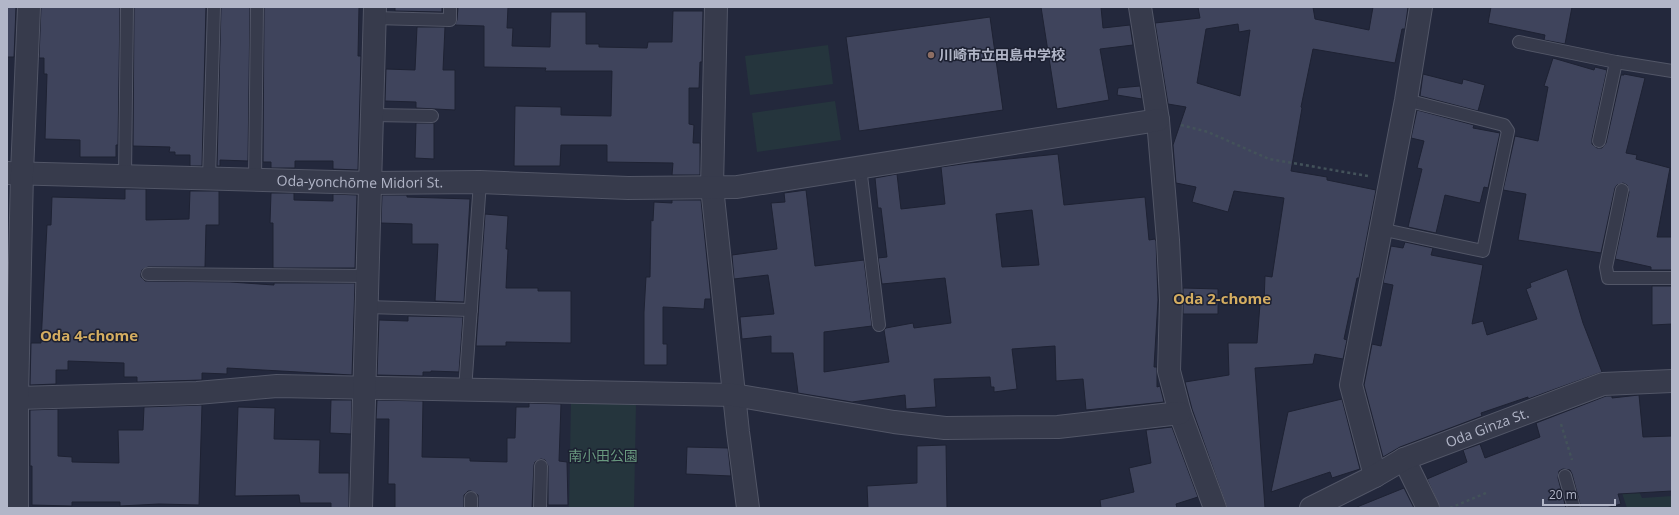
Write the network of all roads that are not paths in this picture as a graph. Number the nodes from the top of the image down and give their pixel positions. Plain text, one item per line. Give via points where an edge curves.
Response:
1 (29, 7) edge
2 (127, 7) edge
3 (214, 7) edge
4 (257, 7) edge
5 (450, 7) edge
6 (716, 7) edge
7 (1140, 7) edge
8 (1421, 7) edge
9 (374, 12) edge
10 (1519, 42) dead end
11 (1616, 62) junction
12 (1672, 71) edge
13 (1406, 100) junction
14 (372, 115) junction
15 (432, 116) dead end
16 (1158, 120) junction
17 (1599, 142) dead end
18 (860, 166) junction
19 (15, 173) edge
20 (125, 176) junction
21 (209, 179) junction
22 (255, 180) junction
23 (480, 182) junction
24 (370, 183) junction
25 (712, 187) junction
26 (1622, 190) dead end
27 (1380, 229) junction
28 (148, 274) dead end
29 (368, 276) junction
30 (1672, 278) edge
31 (367, 308) junction
32 (470, 310) junction
33 (879, 325) dead end
34 (1672, 381) edge
35 (364, 387) junction
36 (465, 390) junction
37 (734, 395) junction
38 (12, 399) edge
39 (1180, 413) junction
40 (1404, 459) junction
41 (541, 466) dead end
42 (1376, 476) junction
43 (1565, 476) road end
44 (14, 507) edge
45 (361, 508) edge
46 (540, 508) edge
47 (748, 508) edge
48 (1215, 508) edge
49 (1311, 508) edge
50 (1428, 508) edge
51 (1574, 508) edge

1 - 19 street
2 - 20 lane
3 - 21 lane
4 - 22 lane
5 - 9 lane via 450,20
6 - 25 street
7 - 16 street
8 - 13 street
9 - 14 street
10 - 11 lane
11 - 12 lane
11 - 17 lane
13 - 27 street
13 - 27 lane via 1504,125 1508,131 1483,251
14 - 15 lane
14 - 24 street
16 - 18 street, Oda-yonchōme Midori St.
16 - 39 street via 1171,300 1169,371
18 - 25 street, Oda-yonchōme Midori St. via 737,187
18 - 33 lane
19 - 20 street, Oda-yonchōme Midori St.
19 - 38 street
20 - 21 street, Oda-yonchōme Midori St.
21 - 22 street, Oda-yonchōme Midori St.
22 - 24 street, Oda-yonchōme Midori St.
23 - 24 street, Oda-yonchōme Midori St.
23 - 25 street, Oda-yonchōme Midori St. via 628,188
23 - 32 lane
24 - 29 street
25 - 37 street
26 - 30 lane via 1606,267 1608,278
27 - 42 street via 1351,385
28 - 29 lane
29 - 31 street
31 - 32 lane
31 - 35 street
32 - 36 lane
34 - 40 street, Oda Ginza St. via 1603,384
35 - 36 street
35 - 38 street via 277,386 197,393
35 - 45 street
36 - 37 street
37 - 39 street via 945,428 1058,427
37 - 47 street
38 - 44 street
39 - 48 street
40 - 42 street, Oda Ginza St.
40 - 50 street
41 - 46 lane
42 - 49 street, Oda Ginza St.
43 - 51 lane

